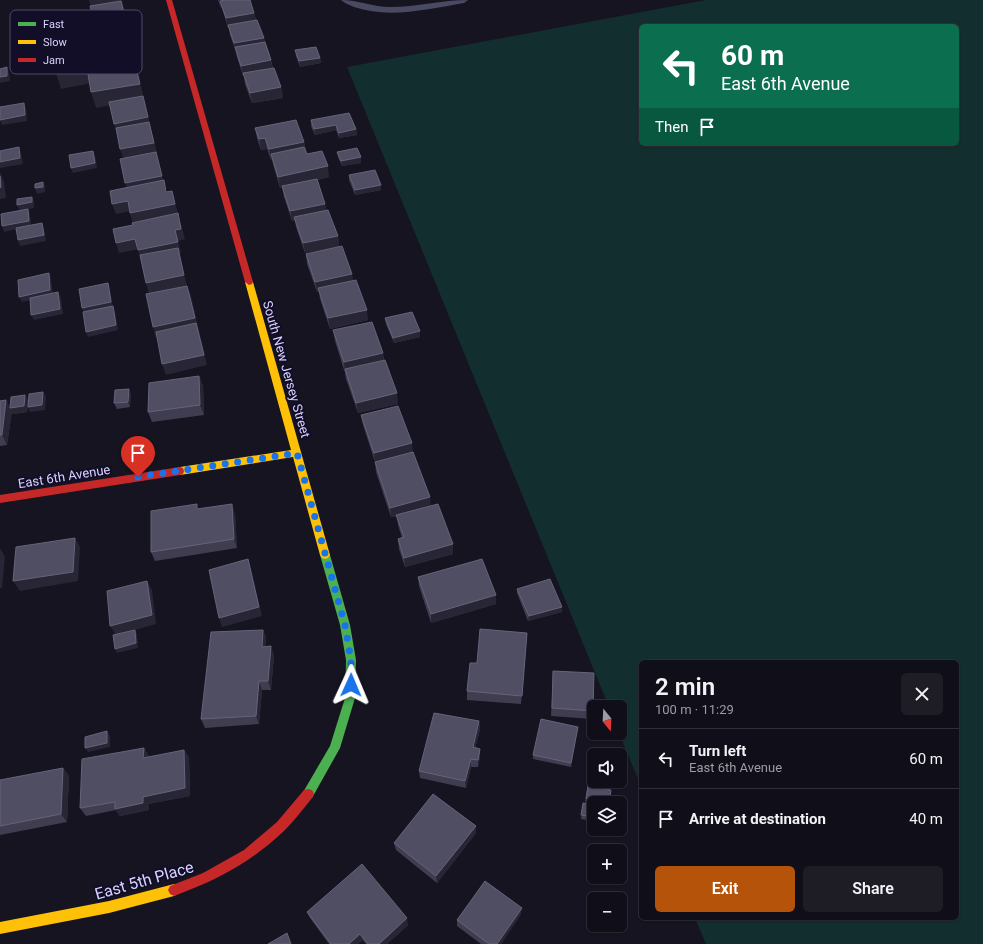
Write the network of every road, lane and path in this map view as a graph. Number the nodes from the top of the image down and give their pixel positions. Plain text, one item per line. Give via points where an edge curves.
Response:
1 (169, 0) edge
2 (345, 0) edge
3 (464, 0) edge
4 (297, 453) junction
5 (0, 499) edge
6 (335, 748) joint
7 (0, 928) edge

1 - 4 street, South New Jersey Street
2 - 3 lane via 358,6 400,11
4 - 5 street, East 6th Avenue
4 - 6 street, South New Jersey Street via 345,625 351,660 350,698
6 - 7 street, East 5th Place via 310,791 281,826 248,854 206,878 164,894

